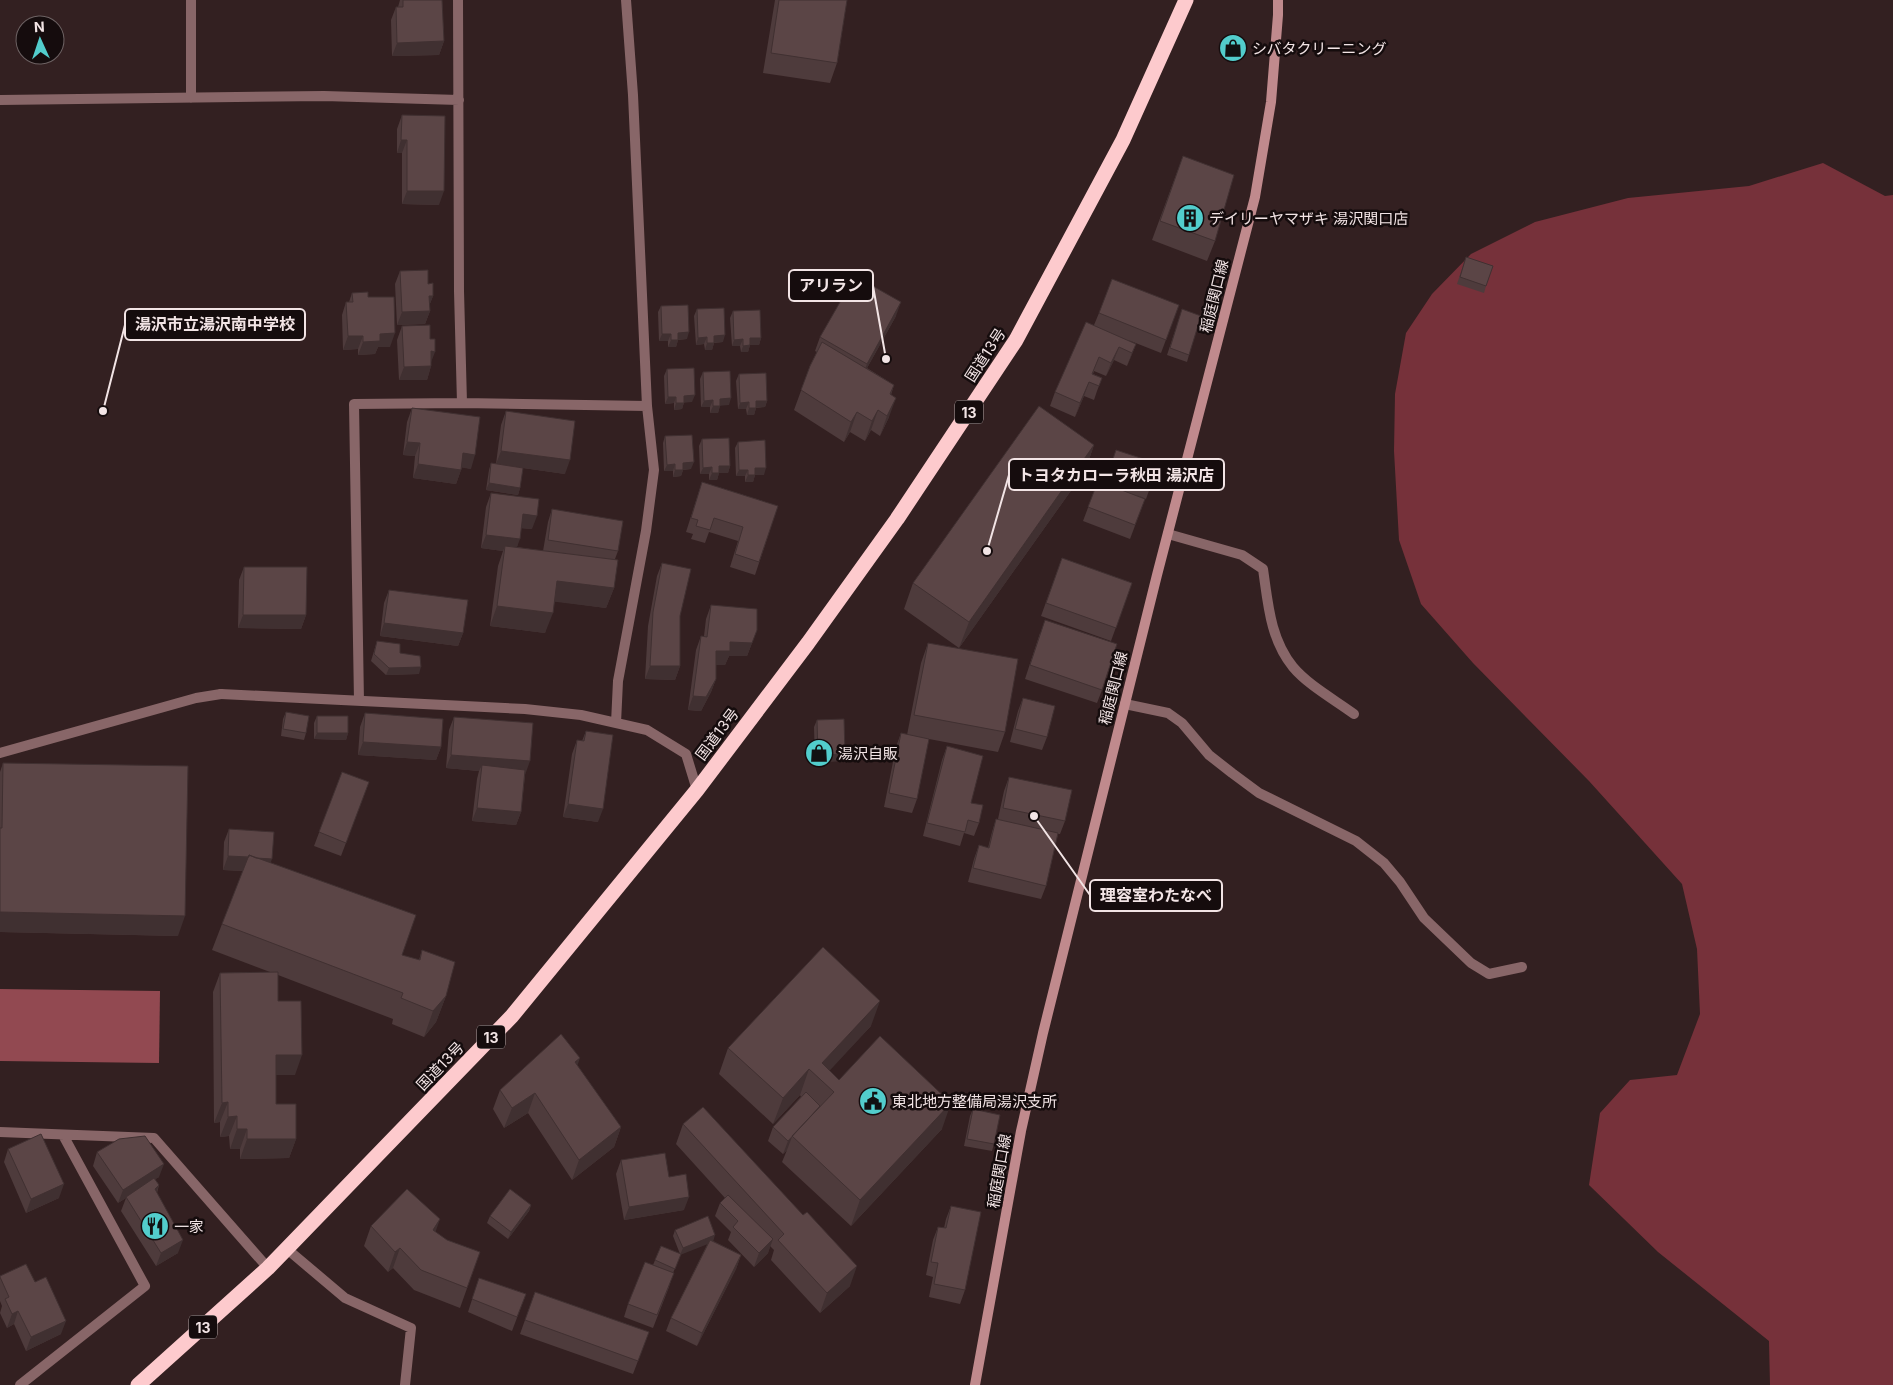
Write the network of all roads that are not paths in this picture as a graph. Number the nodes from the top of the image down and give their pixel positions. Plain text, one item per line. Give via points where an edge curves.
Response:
1 (191, 0) edge
2 (458, 0) edge
3 (626, 0) edge
4 (1186, 0) edge
5 (1278, 0) edge
6 (190, 98) junction
7 (0, 100) edge
8 (459, 100) junction
9 (462, 403) junction
10 (647, 406) junction
11 (1168, 534) junction
12 (359, 701) junction
13 (1125, 704) junction
14 (1354, 714) dead end
15 (616, 723) junction
16 (0, 754) edge
17 (697, 790) junction
18 (1522, 967) dead end
19 (0, 1132) edge
20 (63, 1135) junction
21 (287, 1249) junction
22 (268, 1268) junction
23 (20, 1385) edge
24 (138, 1385) edge
25 (405, 1385) edge
26 (976, 1385) edge

1 - 6 street
2 - 8 street
3 - 10 street
4 - 17 highway, 国道13号 / 13 via 1123,140 1016,340 897,519
5 - 11 main road, 稲庭関口線 via 1271,102 1255,197
6 - 7 street
6 - 8 street via 324,96
8 - 9 street
9 - 10 street
9 - 12 street via 354,404
10 - 15 street via 654,470 618,681
11 - 13 main road, 稲庭関口線
11 - 14 street via 1242,555 1262,569 1270,619 1279,644 1293,667
12 - 15 street via 525,709 581,715
12 - 16 street via 221,694 196,698
13 - 18 street via 1168,713 1182,723 1210,755 1259,793 1356,841 1384,863 1424,918 1471,963 1489,974
13 - 26 main road, 稲庭関口線 via 1021,1131
15 - 17 street via 647,730 686,754
17 - 21 highway, 国道13号 / 13 via 512,1016
19 - 20 street
20 - 22 street via 154,1138
20 - 23 street via 145,1286
21 - 22 highway, 国道13号 / 13
21 - 25 street via 345,1298 411,1328
22 - 24 highway, 国道13号 / 13

